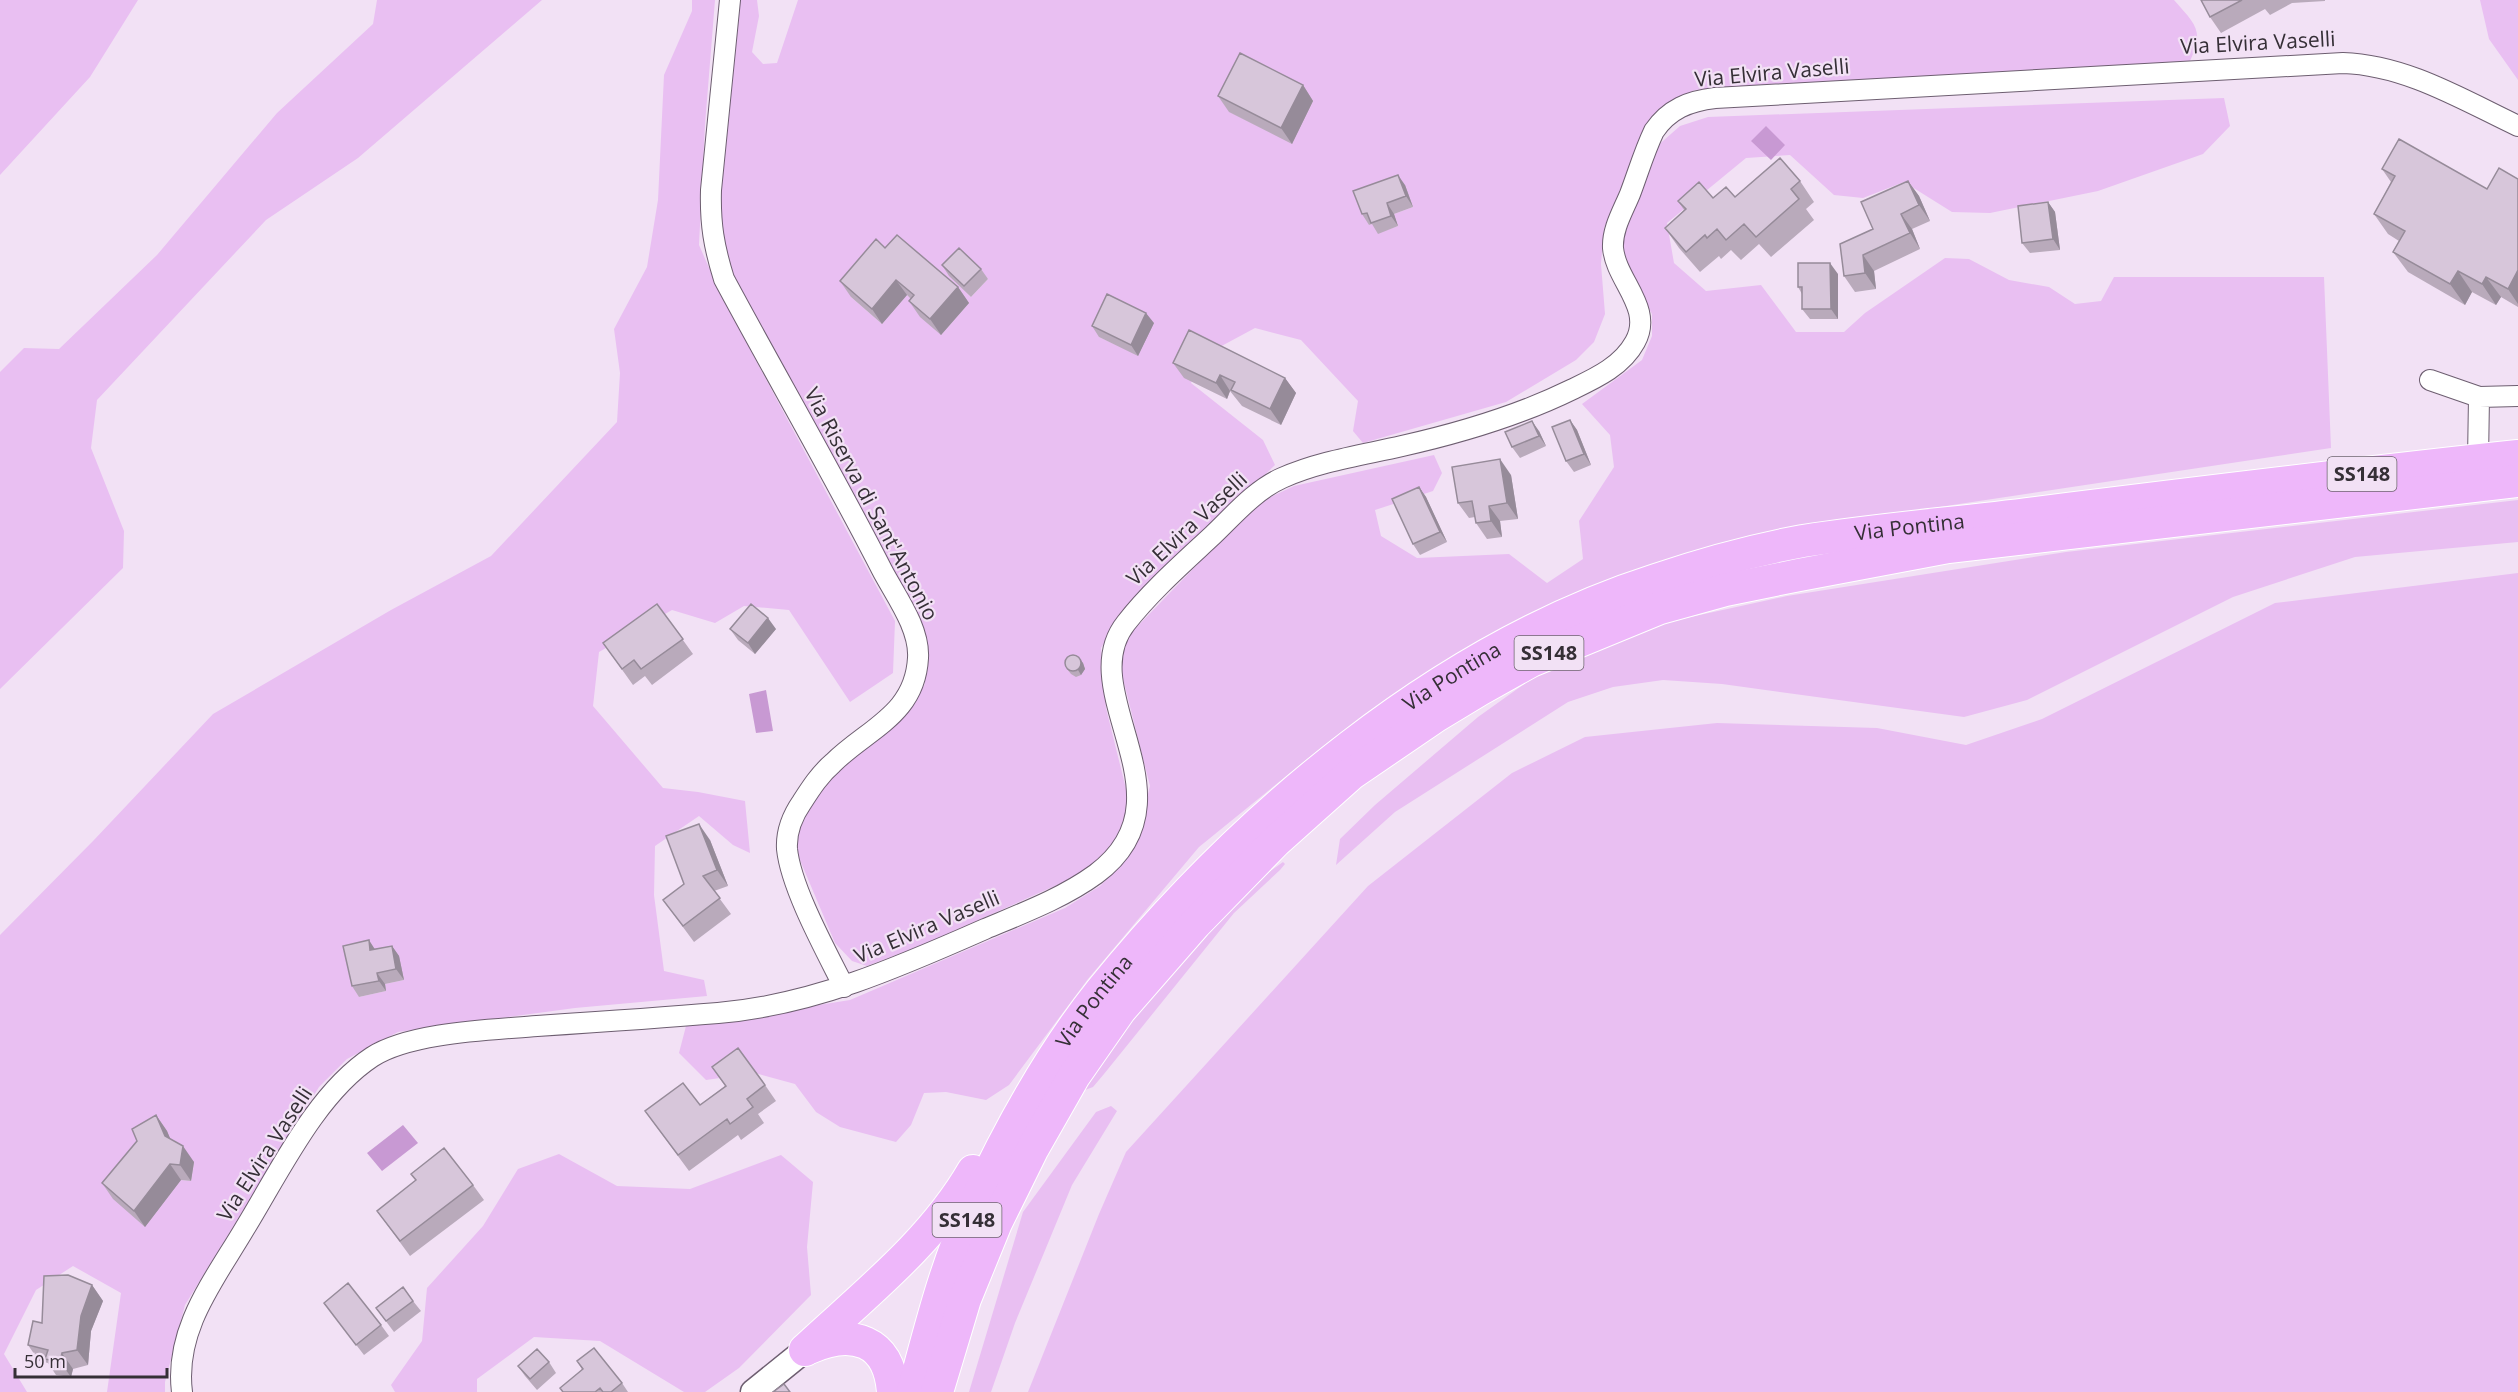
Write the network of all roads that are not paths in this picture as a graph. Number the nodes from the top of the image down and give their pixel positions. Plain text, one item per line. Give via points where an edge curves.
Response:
1 (730, 0) edge
2 (2518, 126) edge
3 (2430, 380) dead end
4 (2518, 396) edge
5 (2479, 397) junction
6 (2518, 456) edge
7 (2478, 460) junction
8 (2518, 481) edge
9 (844, 987) junction
10 (1052, 1061) junction
11 (805, 1350) junction
12 (182, 1392) edge
13 (753, 1392) edge
14 (893, 1392) edge
15 (913, 1392) edge
16 (937, 1392) edge

1 - 9 street, Via Riserva di Sant'Antonio via 711,190 713,242 724,279 913,630 919,657 903,703 884,724 828,768 798,807 789,828 787,848 793,874
2 - 9 street, Via Elvira Vaselli via 2407,75 2343,63 1715,98 1677,108 1654,131 1615,230 1615,256 1641,323 1638,338 1622,359 1581,385 1516,413 1415,443 1309,468 1274,482 1256,496 1160,584 1114,642 1112,670 1138,802 1130,832 1114,857 1096,874 1046,902
3 - 5 street
4 - 5 street
5 - 7 street
6 - 7 highway, Via Pontina / SS148
7 - 10 highway, Via Pontina / SS148 via 1801,542 1655,580 1566,613 1466,666 1421,696 1345,751 1253,826 1100,993
8 - 16 highway, Via Pontina / SS148 via 1948,547 1789,577 1660,608 1531,661 1479,690 1352,774 1276,841 1195,924 1120,1010 1074,1076 996,1222 965,1299
9 - 12 street, Via Elvira Vaselli via 784,1003 726,1012 486,1030 402,1044 375,1055 339,1085 308,1126 196,1309 182,1353
10 - 11 highway via 1001,1124 941,1216 896,1265
10 - 15 highway, Via Pontina / SS148 via 1007,1137 969,1214 939,1297
11 - 13 street
11 - 14 highway via 838,1338 868,1344 887,1365

